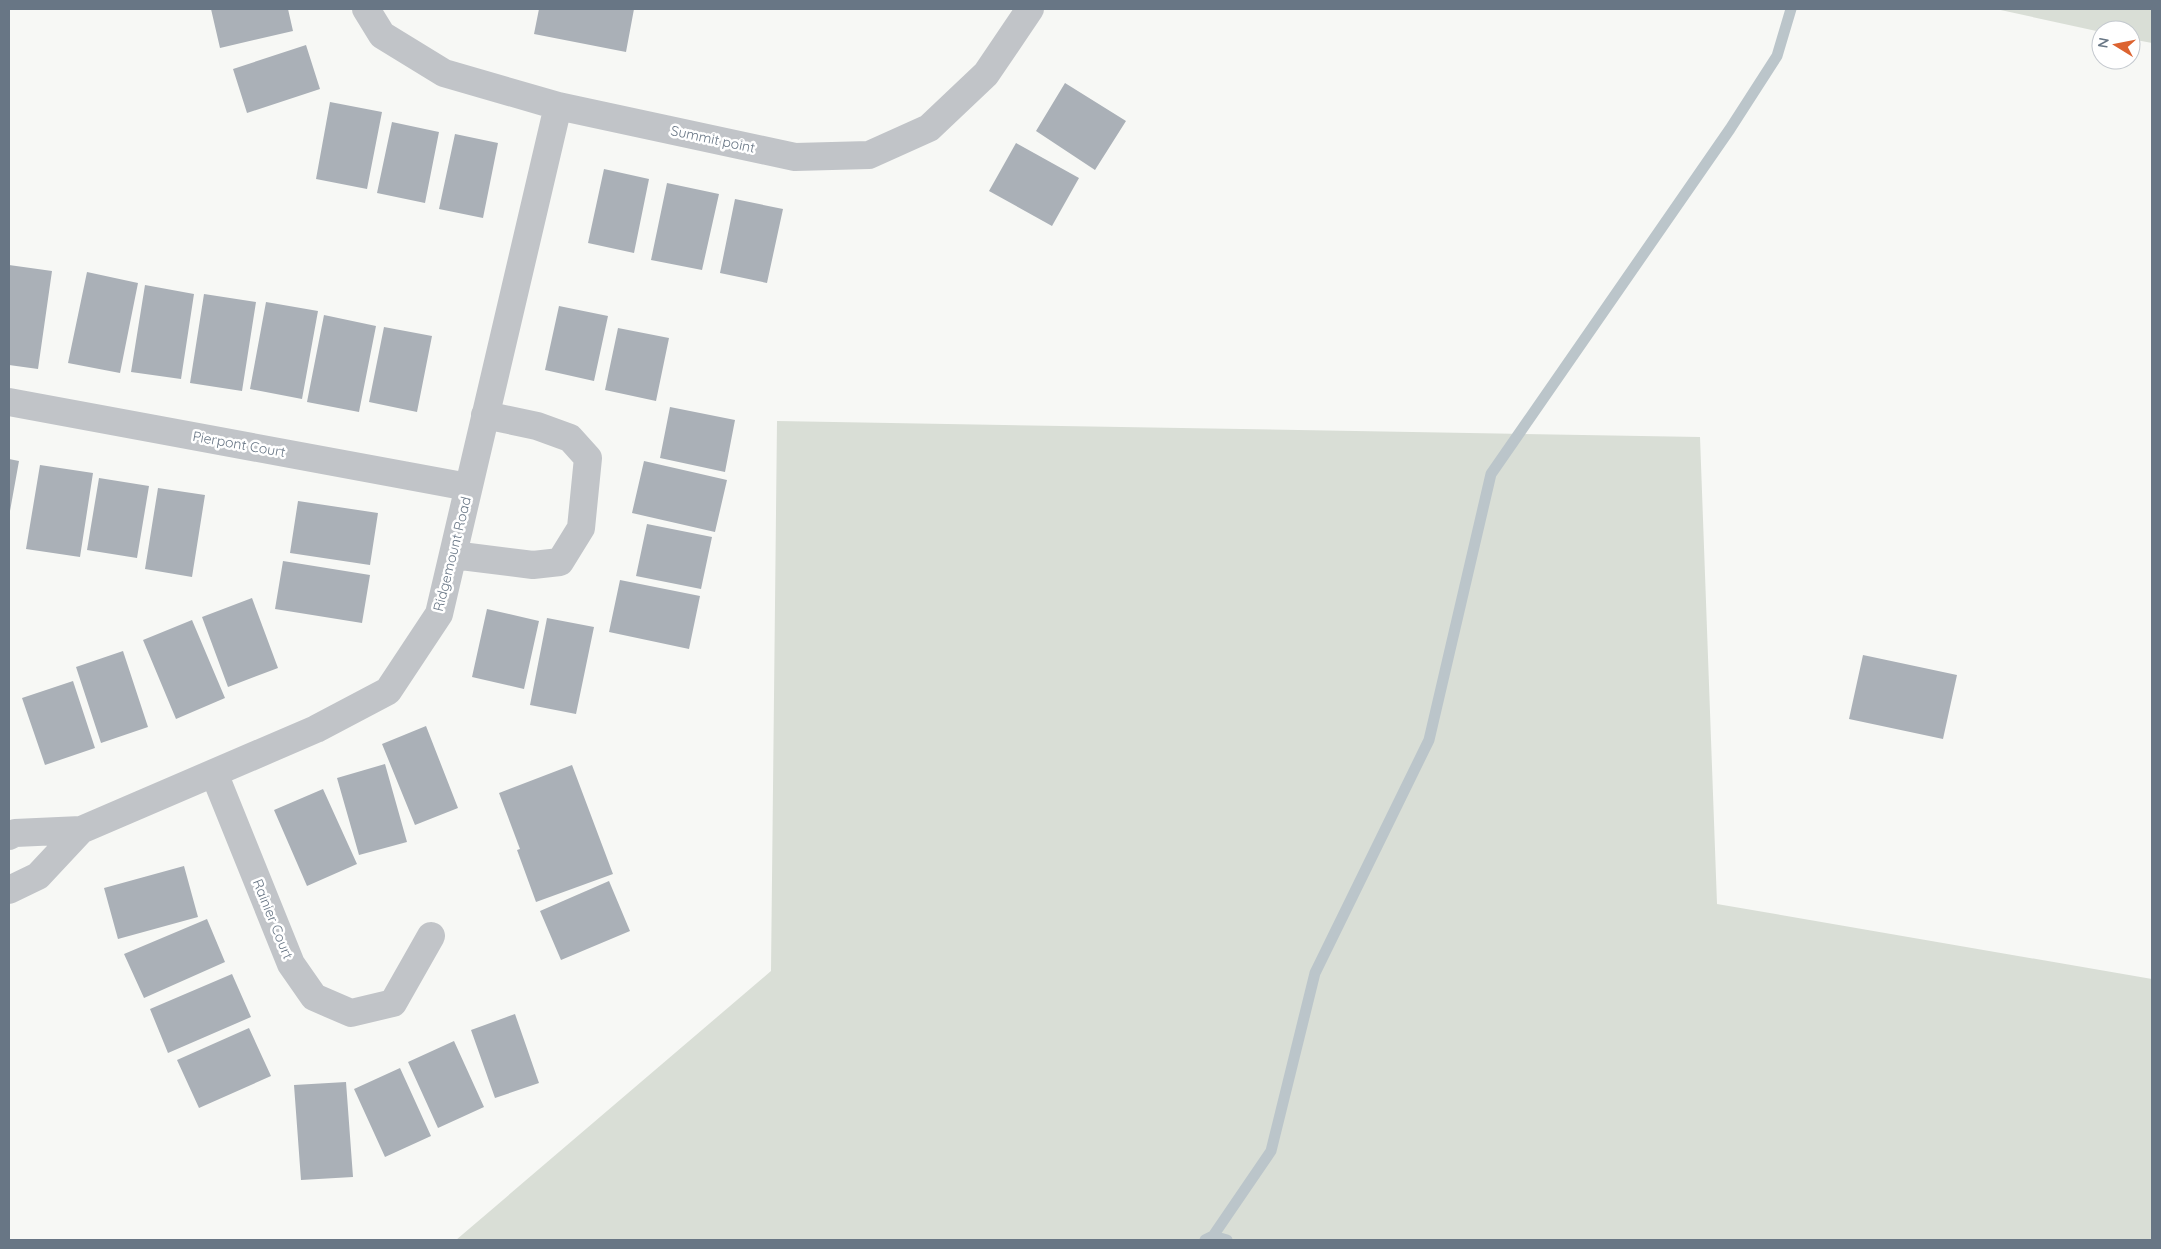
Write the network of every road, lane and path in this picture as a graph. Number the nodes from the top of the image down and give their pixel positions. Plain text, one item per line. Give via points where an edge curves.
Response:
1 (366, 9) edge
2 (1030, 9) edge
3 (558, 106) junction
4 (9, 402) edge
5 (485, 415) junction
6 (468, 487) junction
7 (453, 555) junction
8 (214, 773) junction
9 (81, 830) junction
10 (9, 836) edge
11 (9, 890) edge
12 (431, 936) dead end

1 - 3 street, Summit point via 382,35 444,73
2 - 3 street, Summit point via 986,74 928,128 869,154 795,157
3 - 5 street, Ridgemount Road
4 - 6 street, Pierpont Court
5 - 6 street, Ridgemount Road
5 - 7 street via 537,426 570,438 588,458 581,528 560,562 532,565
6 - 7 street, Ridgemount Road
7 - 8 street, Ridgemount Road via 439,614 388,691 316,729
8 - 9 street, Ridgemount Road
8 - 12 street, Rainier Court via 291,964 314,997 351,1013 393,1003
9 - 10 street, Ridgemount Road
9 - 11 street, Ridgemount Road via 38,876

